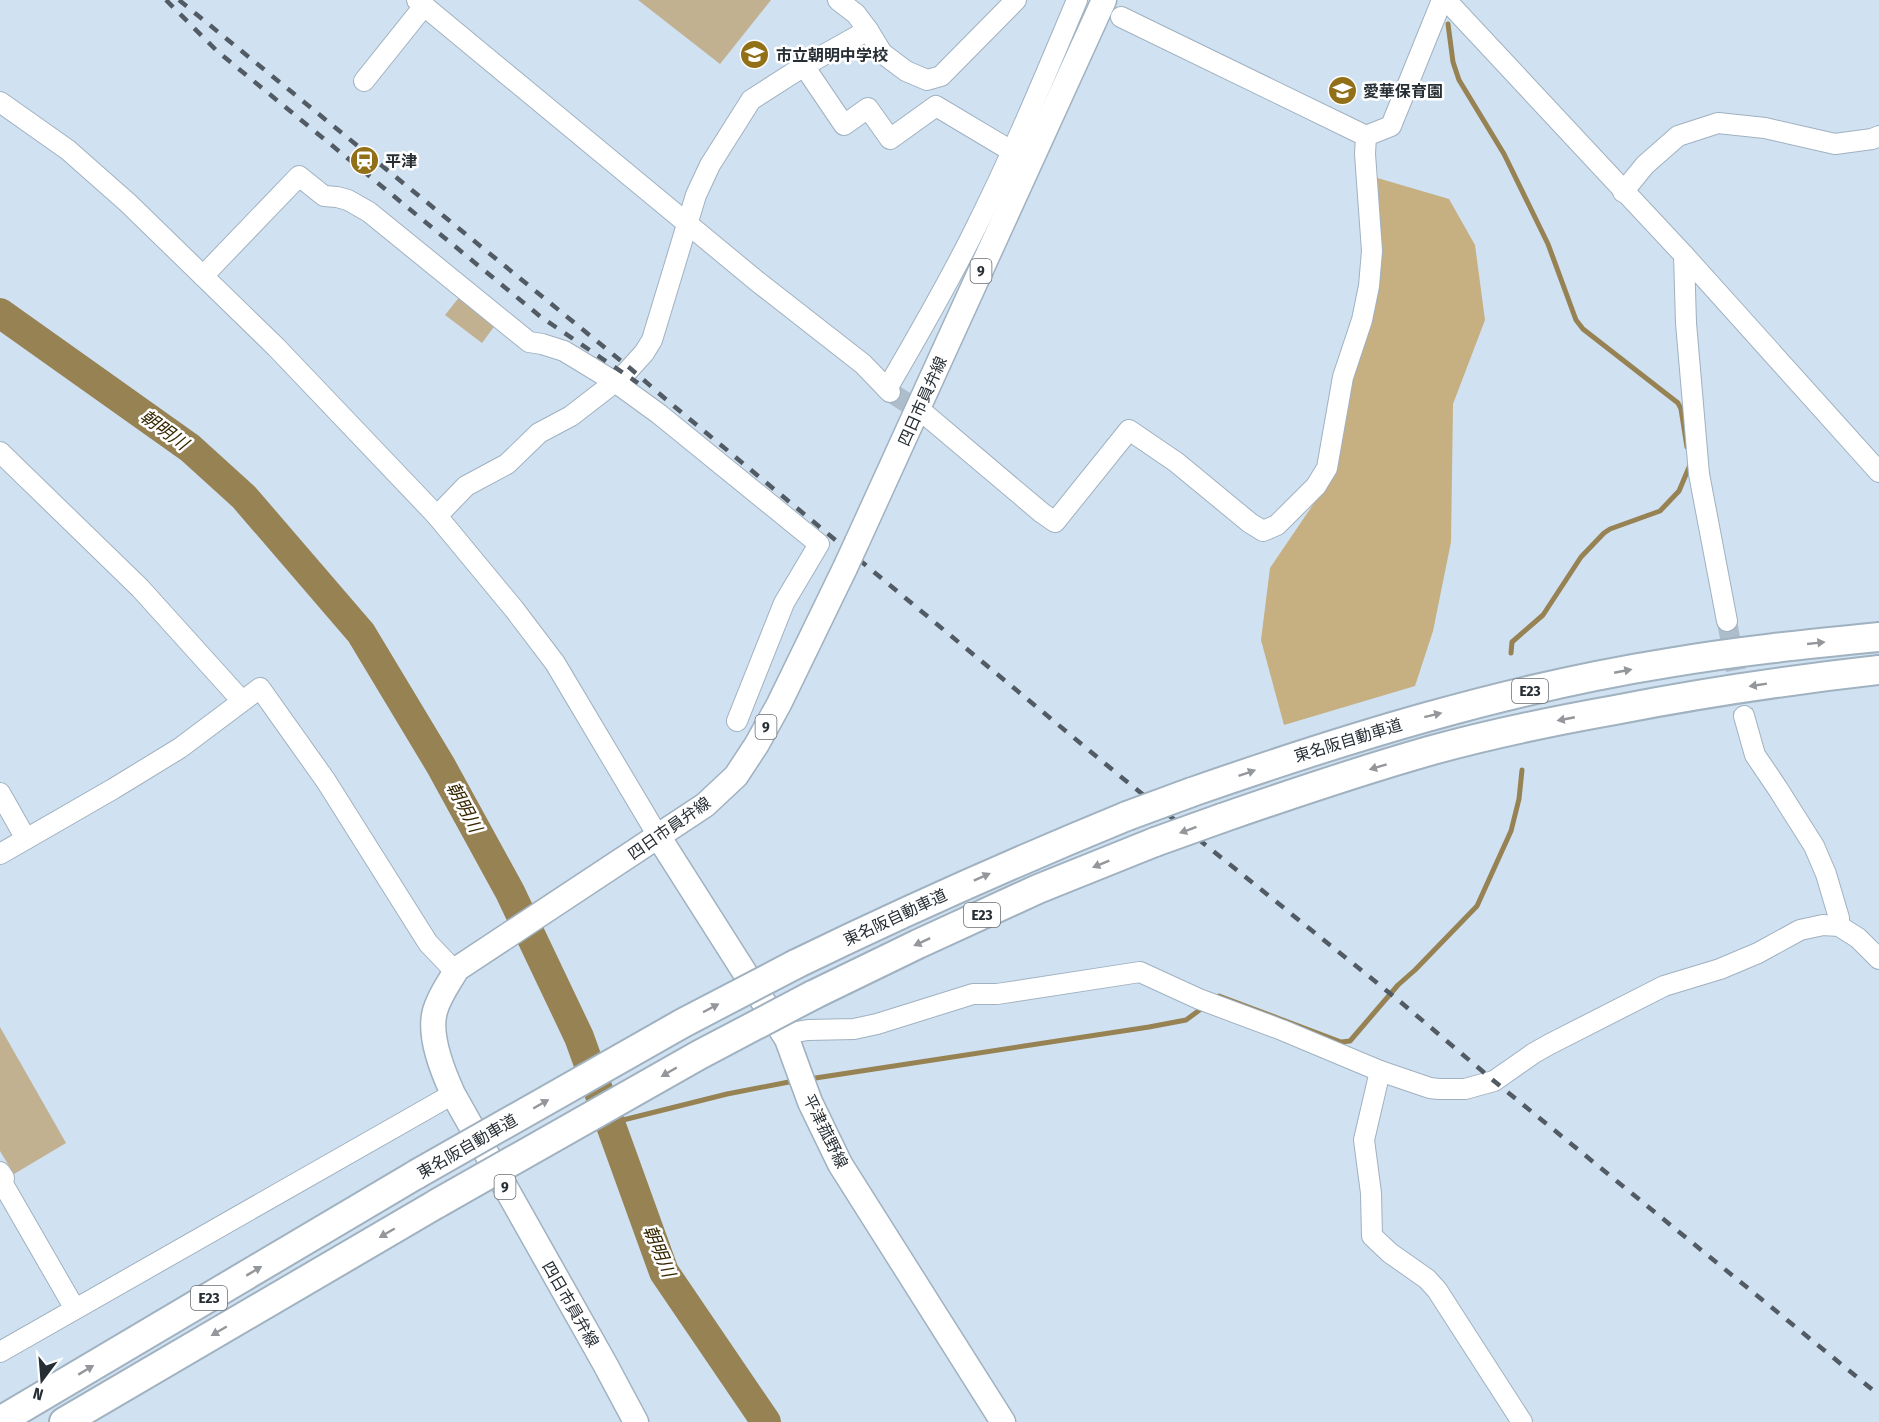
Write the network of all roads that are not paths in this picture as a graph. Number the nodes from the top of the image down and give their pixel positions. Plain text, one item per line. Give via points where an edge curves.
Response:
1 (838, 0) edge
2 (1016, 0) edge
3 (1077, 0) edge
4 (1104, 0) edge
5 (1444, 0) edge
6 (420, 3) edge
7 (1121, 17) dead end
8 (868, 30) junction
9 (804, 66) junction
10 (364, 81) dead end
11 (0, 102) edge
12 (1366, 136) junction
13 (1879, 136) edge
14 (1012, 152) junction
15 (1623, 192) junction
16 (688, 225) junction
17 (1684, 255) junction
18 (203, 276) junction
19 (615, 382) junction
20 (926, 416) tunnel mouth
21 (0, 452) edge
22 (1879, 472) edge
23 (437, 516) junction
24 (1727, 621) tunnel mouth
25 (1879, 637) edge
26 (1879, 670) edge
27 (242, 701) junction
28 (1744, 716) tunnel mouth
29 (737, 721) dead end
30 (0, 793) edge
31 (26, 838) junction
32 (649, 842) junction
33 (0, 854) edge
34 (1839, 926) junction
35 (1879, 959) edge
36 (457, 969) junction
37 (787, 1039) junction
38 (1380, 1071) junction
39 (453, 1094) junction
40 (0, 1172) edge
41 (75, 1309) junction
42 (0, 1352) edge
43 (0, 1421) edge
44 (64, 1422) edge
45 (636, 1422) edge
46 (1003, 1422) edge
47 (1522, 1422) edge

1 - 8 street
2 - 8 street via 941,76 927,80 906,71 882,53
3 - 14 street
4 - 32 main road, 四日市員弁線 / 9, bridge via 779,704 736,776 705,805
5 - 12 street via 1391,126
5 - 15 street
6 - 10 street
6 - 16 street
7 - 12 street
8 - 9 street
9 - 14 street via 844,125 868,108 890,139 936,106
9 - 16 street via 751,100 710,165
11 - 18 street via 68,150
12 - 20 street via 1372,251 1362,320 1343,377 1327,468 1316,486 1277,525 1263,531 1250,523 1176,462 1129,430 1055,522
13 - 15 street via 1835,144 1765,128 1718,123 1677,136
14 - 16 street via 956,267 889,390 863,364
15 - 17 street
16 - 19 street via 652,340 631,369
17 - 22 street
17 - 24 street via 1700,474
18 - 19 street via 299,176 324,196 348,200 369,212 529,342 564,351
18 - 23 street
19 - 23 street via 571,416 539,433 507,464 466,486
19 - 29 street via 819,544 784,603
21 - 27 street via 140,588
23 - 32 street via 555,663
43 -> 25 highway, 東名阪自動車道 / E23, bridge via 417,1174 683,1023 796,964 1010,864 1192,792 1407,722 1546,687 1667,663
26 -> 44 highway, 東名阪自動車道 / E23, bridge via 1677,698 1554,721 1431,751 1222,818 1038,889 813,995 699,1055
27 - 31 street via 180,748
27 - 36 street via 260,688 326,781 428,943
28 - 34 street via 1755,755 1814,846 1826,874
30 - 31 street
31 - 33 street
32 - 36 main road, 四日市員弁線 / 9
32 - 37 main road, 平津菰野線
34 - 35 street
34 - 38 street via 1800,930 1720,969 1664,986 1534,1053 1485,1085 1430,1088
36 - 39 main road, 四日市員弁線 / 9 via 439,1000 434,1020 436,1048
37 - 38 street via 808,1030 877,1024 973,994 997,994 1140,972
37 - 46 main road, 平津菰野線 via 822,1131 840,1164
38 - 47 street via 1365,1140 1372,1236 1437,1290
39 - 41 street
39 - 45 main road, 四日市員弁線 / 9
40 - 41 street via 3,1184
41 - 42 street

